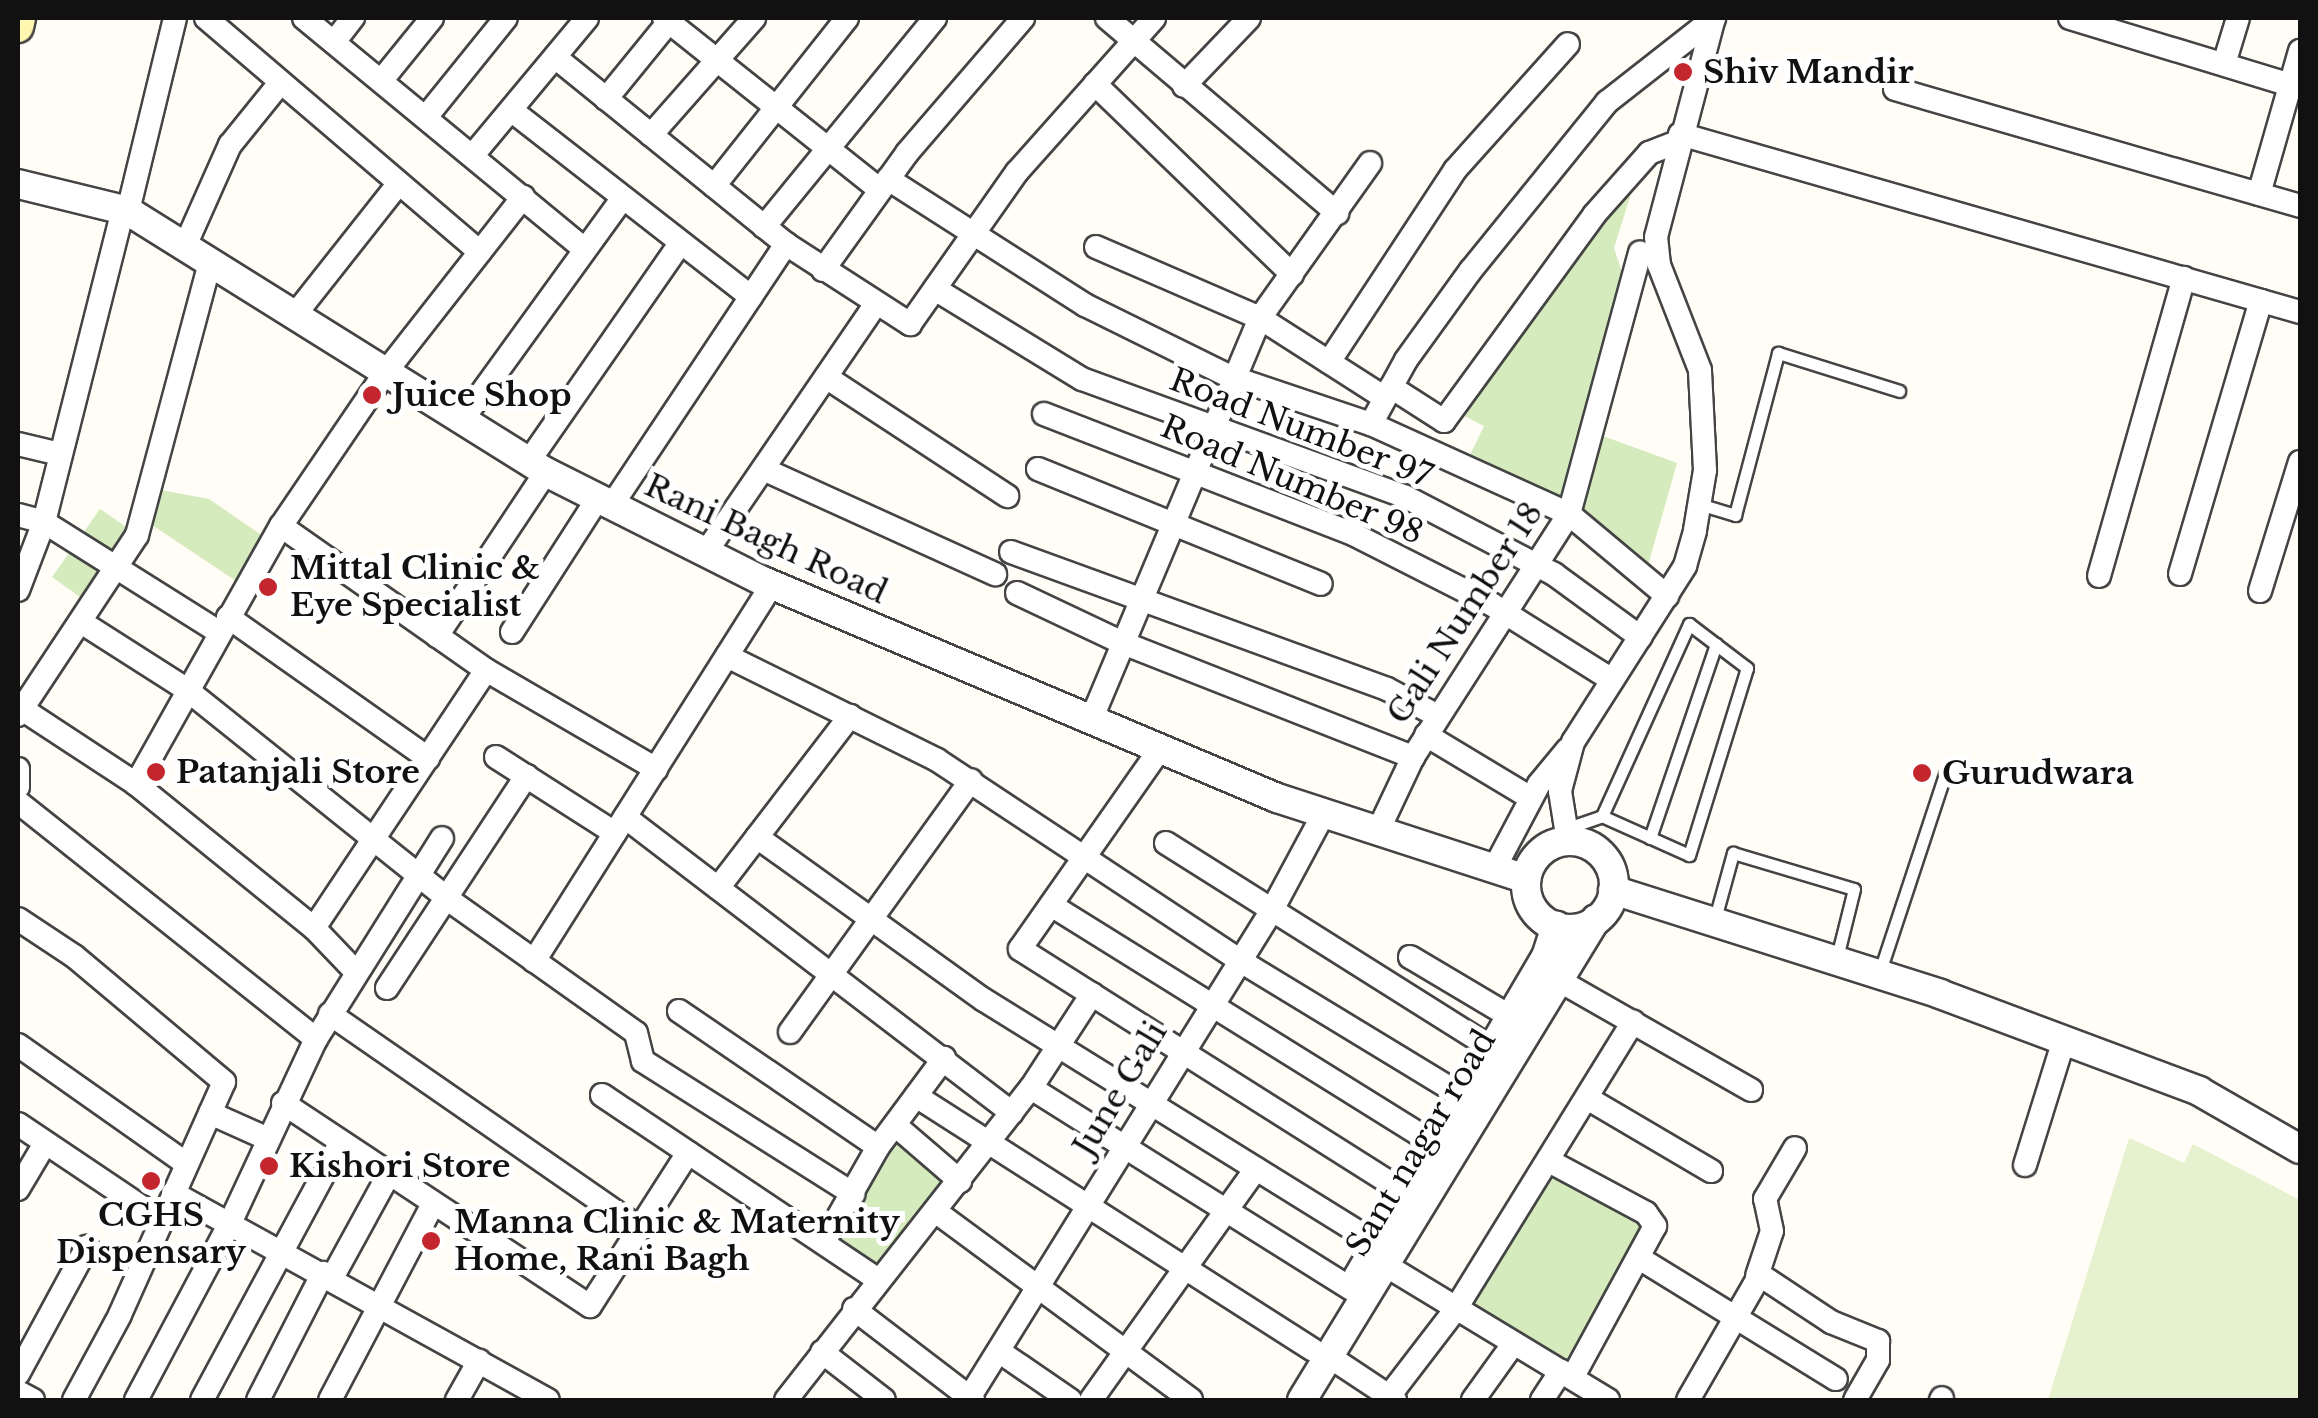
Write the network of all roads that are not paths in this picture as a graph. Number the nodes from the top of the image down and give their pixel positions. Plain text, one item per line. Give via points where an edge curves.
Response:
1 (20, 18) edge
2 (174, 18) edge
3 (206, 18) edge
4 (304, 18) edge
5 (353, 18) edge
6 (432, 18) edge
7 (506, 18) edge
8 (587, 18) edge
9 (754, 18) edge
10 (847, 18) edge
11 (936, 18) edge
12 (1023, 18) edge
13 (1108, 18) edge
14 (1154, 18) edge
15 (1249, 18) edge
16 (1714, 18) edge
17 (2070, 18) edge
18 (2238, 18) edge
19 (669, 19) edge
20 (18, 27) edge
21 (1134, 41) junction
22 (334, 42) junction
23 (1568, 44) dead end
24 (2300, 52) edge
25 (555, 57) junction
26 (718, 60) junction
27 (2224, 64) junction
28 (381, 80) junction
29 (280, 82) junction
30 (1095, 84) junction
31 (1184, 86) junction
32 (2290, 86) junction
33 (1894, 89) dead end
34 (606, 99) junction
35 (774, 106) junction
36 (511, 110) junction
37 (426, 117) junction
38 (651, 135) junction
39 (1679, 138) junction
40 (823, 147) junction
41 (474, 155) junction
42 (1370, 162) dead end
43 (400, 183) junction
44 (18, 184) edge
45 (884, 185) junction
46 (714, 186) junction
47 (2258, 194) junction
48 (523, 197) junction
49 (622, 199) junction
50 (2300, 206) edge
51 (126, 211) junction
52 (1337, 213) junction
53 (764, 226) junction
54 (973, 233) junction
55 (679, 244) junction
56 (786, 244) junction
57 (185, 246) junction
58 (1096, 247) dead end
59 (584, 248) junction
60 (480, 252) junction
61 (1640, 252) dead end
62 (210, 262) junction
63 (823, 270) junction
64 (1292, 274) junction
65 (2184, 278) junction
66 (935, 289) junction
67 (750, 297) junction
68 (2262, 301) junction
69 (874, 304) junction
70 (2300, 312) edge
71 (294, 316) junction
72 (1260, 318) junction
73 (1330, 362) junction
74 (385, 373) junction
75 (826, 376) junction
76 (1231, 377) junction
77 (1388, 392) junction
78 (1899, 392) dead end
79 (1044, 414) dead end
80 (462, 420) junction
81 (1371, 424) junction
82 (1212, 430) junction
83 (18, 444) edge
84 (60, 454) junction
85 (2300, 462) edge
86 (537, 467) junction
87 (763, 469) junction
88 (1038, 469) dead end
89 (1195, 472) junction
90 (1007, 496) dead end
91 (605, 502) junction
92 (1699, 504) junction
93 (18, 514) edge
94 (1569, 514) junction
95 (44, 522) junction
96 (1174, 524) junction
97 (281, 526) junction
98 (706, 552) junction
99 (1011, 552) dead end
100 (1535, 564) junction
101 (116, 570) junction
102 (994, 574) dead end
103 (2180, 574) dead end
104 (2099, 576) dead end
105 (1321, 584) dead end
106 (772, 585) junction
107 (18, 590) edge
108 (2260, 591) dead end
109 (1016, 593) dead end
110 (1667, 596) junction
111 (1140, 600) junction
112 (1504, 612) junction
113 (81, 622) junction
114 (224, 625) junction
115 (512, 632) dead end
116 (437, 636) junction
117 (1640, 637) junction
118 (1123, 643) junction
119 (1716, 644) junction
120 (728, 656) junction
121 (486, 670) junction
122 (1612, 680) junction
123 (186, 689) junction
124 (20, 712) edge
125 (850, 716) junction
126 (1091, 720) junction
127 (1432, 725) junction
128 (1573, 742) junction
129 (1160, 749) junction
130 (496, 757) dead end
131 (1412, 757) junction
132 (428, 758) junction
133 (18, 768) edge
134 (656, 769) junction
135 (1946, 771) dead end
136 (526, 776) junction
137 (970, 780) junction
138 (136, 784) junction
139 (18, 787) edge
140 (1531, 798) junction
141 (18, 802) edge
142 (1324, 813) junction
143 (1602, 816) junction
144 (620, 825) junction
145 (1378, 830) junction
146 (1567, 835) junction
147 (758, 837) junction
148 (442, 838) dead end
149 (1650, 838) junction
150 (372, 839) junction
151 (1166, 843) dead end
152 (1084, 854) junction
153 (1494, 868) junction
154 (416, 874) junction
155 (1526, 879) junction
156 (718, 888) junction
157 (1613, 890) junction
158 (448, 900) junction
159 (1051, 905) junction
160 (1272, 910) junction
161 (874, 919) junction
162 (18, 920) edge
163 (1596, 920) junction
164 (1714, 922) junction
165 (1556, 926) junction
166 (314, 928) junction
167 (1410, 957) dead end
168 (1239, 960) junction
169 (534, 961) junction
170 (1836, 961) junction
171 (356, 972) junction
172 (834, 974) junction
173 (1879, 974) junction
174 (1560, 981) junction
175 (387, 988) dead end
176 (1092, 994) junction
177 (1214, 1004) junction
178 (678, 1011) dead end
179 (330, 1014) junction
180 (1511, 1017) junction
181 (1633, 1022) junction
182 (790, 1032) dead end
183 (316, 1039) junction
184 (2064, 1040) junction
185 (18, 1044) edge
186 (1058, 1046) junction
187 (1492, 1049) junction
188 (1180, 1050) junction
189 (944, 1058) junction
190 (1031, 1088) junction
191 (1750, 1090) dead end
192 (602, 1095) dead end
193 (916, 1096) junction
194 (1464, 1098) junction
195 (1587, 1098) junction
196 (1149, 1102) junction
197 (283, 1104) junction
198 (210, 1113) junction
199 (1012, 1113) junction
200 (18, 1124) edge
201 (895, 1125) junction
202 (268, 1139) junction
203 (992, 1140) junction
204 (341, 1142) junction
205 (1436, 1144) junction
206 (44, 1145) junction
207 (1124, 1146) junction
208 (878, 1148) junction
209 (1795, 1148) dead end
210 (2300, 1149) edge
211 (688, 1153) junction
212 (1549, 1162) junction
213 (185, 1163) junction
214 (2026, 1165) dead end
215 (1256, 1169) junction
216 (1711, 1171) dead end
217 (389, 1174) junction
218 (960, 1180) junction
219 (18, 1189) edge
220 (173, 1193) junction
221 (853, 1194) junction
222 (1407, 1194) junction
223 (1088, 1203) junction
224 (433, 1204) junction
225 (935, 1211) junction
226 (1227, 1211) junction
227 (161, 1220) junction
228 (231, 1220) junction
229 (639, 1228) junction
230 (824, 1242) junction
231 (87, 1248) dead end
232 (282, 1250) junction
233 (1378, 1256) junction
234 (1639, 1258) junction
235 (1184, 1266) junction
236 (328, 1276) junction
237 (1757, 1276) junction
238 (878, 1280) junction
239 (1351, 1288) junction
240 (1040, 1291) junction
241 (380, 1305) junction
242 (854, 1308) junction
243 (1455, 1310) junction
244 (1734, 1316) junction
245 (1514, 1344) junction
246 (822, 1352) junction
247 (1000, 1352) junction
248 (1126, 1353) junction
249 (1321, 1354) junction
250 (479, 1361) junction
251 (18, 1374) edge
252 (1566, 1375) junction
253 (1836, 1378) dead end
254 (18, 1392) edge
255 (789, 1399) edge
256 (971, 1399) edge
257 (1390, 1399) edge
258 (34, 1400) edge
259 (74, 1400) edge
260 (136, 1400) edge
261 (202, 1400) edge
262 (258, 1400) edge
263 (330, 1400) edge
264 (457, 1400) edge
265 (548, 1400) edge
266 (884, 1400) edge
267 (1070, 1400) edge
268 (1091, 1400) edge
269 (1191, 1400) edge
270 (1282, 1400) edge
271 (1302, 1400) edge
272 (1473, 1400) edge
273 (1542, 1400) edge
274 (1608, 1400) edge
275 (1688, 1400) edge
276 (1856, 1400) edge

1 - 20 main road
2 - 51 street
3 - 29 street
4 - 22 street
5 - 22 street
6 - 28 street
7 - 37 street
8 - 25 street
9 - 26 street
10 - 35 street
11 - 40 street
12 - 45 street
13 - 21 street
14 - 21 street
15 - 31 street
16 - 39 street
16 - 77 street via 1607,102 1471,270
17 - 27 street
18 - 27 street
19 - 26 street
19 - 34 street
21 - 30 street
21 - 31 street
22 - 28 street
23 - 73 street via 1456,170
24 - 32 street
25 - 34 street
25 - 36 street
26 - 35 street
26 - 38 street
27 - 32 street
28 - 37 street
29 - 43 street
29 - 57 street via 230,145
30 - 54 street
30 - 64 street
31 - 52 street
32 - 47 street
33 - 47 street
34 - 38 street
35 - 40 street
35 - 46 street
36 - 41 street
36 - 49 street
37 - 41 street
38 - 46 street
39 - 65 street
39 - 77 street via 1649,153 1594,215 1444,421
39 - 92 street via 1656,237 1659,266 1700,370 1706,415
40 - 45 street
40 - 53 street
41 - 48 street
42 - 52 street
43 - 60 street
43 - 71 street
44 - 51 street, Rani Bagh Road
45 - 54 street
45 - 63 street
46 - 53 street
47 - 50 street
48 - 59 street
48 - 60 street
49 - 55 street
49 - 59 street
51 - 57 street, Rani Bagh Road
51 - 84 street
52 - 64 street
53 - 56 street
54 - 66 street
54 - 76 street via 1086,305
55 - 67 street
55 - 86 street
56 - 63 street
56 - 67 street
57 - 62 street, Rani Bagh Road
58 - 72 street
59 - 80 street
60 - 74 street
61 - 94 street, Gali Number 18
62 - 71 street, Rani Bagh Road
62 - 101 street via 140,526
63 - 69 street
64 - 72 street
65 - 68 street
65 - 104 street
66 - 69 street via 910,324
66 - 82 street, Road Number 97 via 1082,379
67 - 91 street
68 - 70 street
68 - 103 street
69 - 75 street
71 - 74 street, Rani Bagh Road
72 - 73 street
72 - 76 street
73 - 77 street
74 - 80 street, Rani Bagh Road
74 - 97 street
75 - 87 street
75 - 90 street
76 - 81 street
76 - 82 street
77 - 81 street
78 - 92 lane via 1778,352 1734,515
79 - 89 street, Road Number 98
80 - 86 street, Rani Bagh Road
81 - 94 street
82 - 89 street
82 - 100 street, Road Number 97 via 1406,498
83 - 84 street
84 - 95 street
85 - 108 street
86 - 91 street, Rani Bagh Road
86 - 116 street
87 - 98 street
87 - 102 street
88 - 96 street
89 - 96 street
89 - 112 street, Road Number 98 via 1353,534
91 - 98 street, Rani Bagh Road
91 - 115 street
92 - 110 street via 1685,566
93 - 95 street
94 - 100 street, Gali Number 18
94 - 110 street
95 - 101 street
95 - 107 street
96 - 105 street
96 - 111 street
97 - 114 street
97 - 116 street
98 - 106 street, Rani Bagh Road
99 - 111 street
100 - 112 street, Gali Number 18
100 - 117 street, Road Number 97
101 - 113 street
101 - 114 street
106 - 120 street
106 - 126 street, Rani Bagh Road
109 - 118 street
110 - 117 street
111 - 118 street
111 - 127 street via 1387,689
112 - 122 street, Road Number 98
112 - 127 street, Gali Number 18
113 - 123 street
113 - 124 street
114 - 123 street
114 - 132 street
116 - 121 street
117 - 122 street
118 - 126 street
118 - 131 street
119 - 143 lane via 1690,624
119 - 149 lane
119 - 149 lane via 1747,668 1689,855
120 - 125 street
120 - 134 street
121 - 132 street
121 - 134 street
122 - 128 street
123 - 138 street
123 - 150 street
124 - 138 street
125 - 137 street
125 - 147 street
126 - 129 street, Rani Bagh Road
127 - 131 street, Gali Number 18
127 - 140 street
128 - 140 street
128 - 146 street via 1560,791
129 - 142 street, Rani Bagh Road
129 - 152 street
130 - 136 street
131 - 145 street, Gali Number 18
132 - 150 street
133 - 139 street
134 - 144 street
135 - 173 lane
136 - 144 street
136 - 158 street
137 - 152 street
137 - 161 street
138 - 166 street
140 - 153 street
141 - 183 street
142 - 145 street, Rani Bagh Road
142 - 160 street, June Gali
143 - 146 lane
143 - 149 lane
144 - 156 street
144 - 169 street
145 - 153 street, Rani Bagh Road
146 - 155 street via 1543,849
146 - 157 street via 1604,857
147 - 156 street
147 - 161 street
148 - 154 street
150 - 154 street
150 - 166 street
151 - 160 street
152 - 159 street
152 - 168 street
153 - 155 street, Rani Bagh Road
154 - 158 street
154 - 171 street
155 - 165 street via 1534,912
156 - 172 street
157 - 163 street
157 - 164 street
158 - 169 street
158 - 175 street
159 - 176 street via 1020,949
159 - 177 street
160 - 168 street, June Gali
160 - 187 street
161 - 172 street
161 - 186 street
162 - 198 street via 219,1071 224,1082
163 - 165 street
163 - 174 street, Sant nagar road
164 - 170 street
164 - 170 lane via 1734,854 1854,889
165 - 180 street, Sant nagar road
166 - 171 street
167 - 180 street
168 - 177 street, June Gali
168 - 194 street
169 - 221 street via 636,1033 643,1061
170 - 173 street
171 - 179 street
172 - 182 street
172 - 189 street
173 - 184 street
174 - 181 street
174 - 233 street, Sant nagar road
176 - 186 street
176 - 188 street
177 - 188 street, June Gali
177 - 205 street
178 - 208 street
179 - 183 street
179 - 229 street
180 - 187 street, Sant nagar road
181 - 191 street
181 - 195 street
183 - 197 street
184 - 210 street via 2199,1091
184 - 214 street
185 - 213 street
186 - 190 street
186 - 196 street
187 - 194 street, Sant nagar road
188 - 196 street, June Gali
188 - 222 street
189 - 193 street
189 - 199 street
190 - 199 street
190 - 207 street
192 - 211 street
193 - 201 street
193 - 203 street
194 - 205 street, Sant nagar road
195 - 212 street
195 - 216 street
196 - 207 street, June Gali
196 - 215 street
197 - 202 street
197 - 204 street
198 - 202 street
198 - 213 street
199 - 203 street
200 - 206 street
201 - 208 street
201 - 218 street
202 - 228 street
203 - 218 street
203 - 223 street
204 - 217 street
204 - 232 street
205 - 222 street, Sant nagar road
206 - 219 street
206 - 227 street
207 - 223 street, June Gali
207 - 226 street
208 - 221 street
209 - 237 street via 1765,1199 1772,1230
211 - 229 street
211 - 230 street
212 - 234 street via 1652,1218
212 - 243 street
213 - 220 street
215 - 226 street
215 - 233 street
217 - 224 street
217 - 236 street
218 - 225 street
220 - 227 street
220 - 228 street
221 - 230 street
222 - 233 street, Sant nagar road
223 - 235 street
223 - 240 street, June Gali
224 - 229 street via 590,1306
224 - 241 street
225 - 238 street
225 - 240 street
226 - 235 street
226 - 239 street
227 - 259 street
228 - 232 street
228 - 260 street
230 - 238 street
231 - 251 street
232 - 236 street
232 - 261 street
233 - 239 street, Sant nagar road
233 - 243 street
233 - 249 street, Sant nagar road
234 - 244 street
234 - 252 street
235 - 248 street
235 - 249 street
236 - 241 street
236 - 262 street
237 - 244 street
237 - 276 street via 1831,1322 1878,1341 1878,1360
238 - 242 street
239 - 249 street, Sant nagar road
240 - 247 street, June Gali
240 - 248 street
241 - 250 street
241 - 263 street
242 - 246 street
242 - 256 street
243 - 245 street
243 - 257 street
244 - 253 street
244 - 275 street
245 - 252 street
245 - 272 street
246 - 255 street
246 - 266 street
247 - 256 street, June Gali
247 - 267 street
248 - 268 street
248 - 269 street
249 - 257 street
249 - 270 street, Sant nagar road
249 - 271 street, Sant nagar road
250 - 264 street
250 - 265 street
252 - 273 street
252 - 274 street
254 - 258 street

